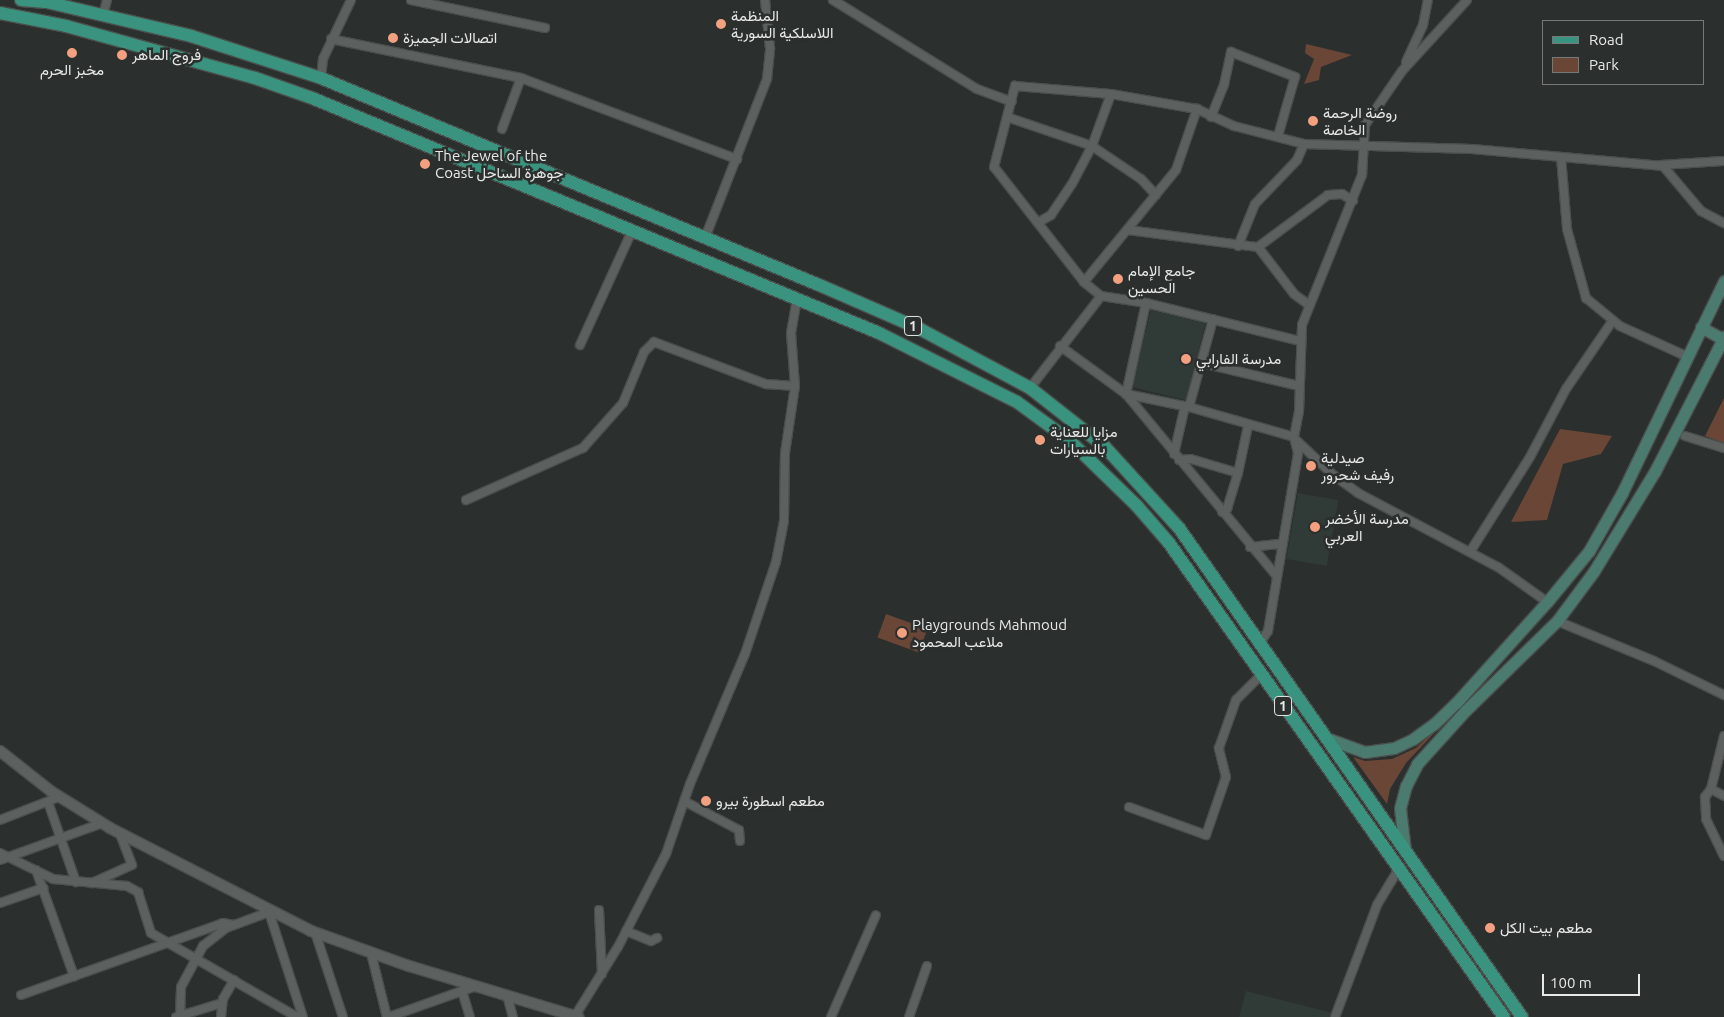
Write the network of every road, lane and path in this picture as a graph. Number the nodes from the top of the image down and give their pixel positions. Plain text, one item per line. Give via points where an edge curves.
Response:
1 (19, 0) edge
2 (107, 0) edge
3 (351, 0) edge
4 (410, 0) edge
5 (765, 0) edge
6 (834, 0) edge
7 (1428, 0) edge
8 (1467, 0) edge
9 (43, 1) edge
10 (0, 13) edge
11 (103, 15) junction
12 (17, 16) junction
13 (545, 28) dead end
14 (331, 39) junction
15 (261, 59) junction
16 (1402, 71) junction
17 (255, 78) junction
18 (320, 78) junction
19 (521, 78) junction
20 (1112, 94) junction
21 (1012, 102) junction
22 (1197, 109) junction
23 (1007, 117) junction
24 (1211, 117) junction
25 (502, 129) dead end
26 (1278, 136) junction
27 (1304, 144) junction
28 (1092, 146) junction
29 (1364, 147) junction
30 (1561, 157) junction
31 (737, 159) junction
32 (1724, 162) edge
33 (1659, 166) junction
34 (1156, 195) junction
35 (1353, 201) junction
36 (1039, 222) junction
37 (1724, 223) edge
38 (1128, 230) junction
39 (632, 231) junction
40 (705, 238) junction
41 (1238, 246) junction
42 (1258, 247) junction
43 (1724, 281) edge
44 (1084, 282) junction
45 (1102, 296) junction
46 (797, 300) junction
47 (1146, 303) junction
48 (1309, 305) junction
49 (888, 315) junction
50 (1213, 319) junction
51 (1613, 320) junction
52 (1701, 328) junction
53 (879, 333) junction
54 (1724, 338) edge
55 (1299, 341) junction
56 (580, 345) dead end
57 (1060, 346) junction
58 (1688, 357) junction
59 (1202, 363) junction
60 (795, 386) junction
61 (1299, 386) junction
62 (1030, 388) junction
63 (1126, 394) junction
64 (1187, 407) junction
65 (1248, 426) junction
66 (1685, 436) dead end
67 (1295, 439) junction
68 (1724, 448) edge
69 (1176, 457) junction
70 (1238, 473) junction
71 (466, 500) dead end
72 (1222, 512) junction
73 (1281, 544) junction
74 (1250, 547) junction
75 (1470, 552) junction
76 (1206, 563) junction
77 (1194, 575) junction
78 (1276, 576) junction
79 (1547, 602) junction
80 (1557, 621) junction
81 (1261, 642) junction
82 (1261, 675) junction
83 (1724, 695) edge
84 (1456, 703) junction
85 (1466, 710) junction
86 (1724, 736) edge
87 (1329, 739) junction
88 (1, 752) edge
89 (1712, 789) junction
90 (1724, 796) edge
91 (59, 797) junction
92 (684, 801) junction
93 (48, 802) junction
94 (1129, 807) dead end
95 (0, 820) edge
96 (102, 824) junction
97 (120, 833) junction
98 (62, 840) junction
99 (740, 841) dead end
100 (0, 853) edge
101 (1406, 854) junction
102 (1724, 856) edge
103 (10, 857) junction
104 (0, 860) edge
105 (36, 870) junction
106 (1398, 870) junction
107 (76, 882) junction
108 (91, 884) junction
109 (43, 888) junction
110 (0, 903) edge
111 (599, 910) dead end
112 (269, 912) junction
113 (876, 915) dead end
114 (234, 925) junction
115 (626, 931) junction
116 (313, 932) junction
117 (657, 938) dead end
118 (168, 943) junction
119 (371, 953) junction
120 (195, 958) junction
121 (927, 966) dead end
122 (602, 974) junction
123 (74, 976) junction
124 (234, 980) junction
125 (476, 986) junction
126 (462, 991) junction
127 (21, 995) dead end
128 (507, 995) junction
129 (1506, 995) junction
130 (1493, 1002) junction
131 (222, 1003) junction
132 (179, 1016) edge
133 (576, 1016) edge
134 (221, 1017) edge
135 (297, 1017) edge
136 (303, 1017) edge
137 (343, 1017) edge
138 (388, 1017) edge
139 (470, 1017) edge
140 (513, 1017) edge
141 (831, 1017) edge
142 (909, 1017) edge
143 (1334, 1017) edge
144 (1504, 1017) edge
145 (1522, 1017) edge

1 - 9 main road
1 - 12 main road via 12,5
2 - 11 street
3 - 14 street
4 - 13 street
5 - 31 street via 770,48 768,74
6 - 21 street via 977,89
7 - 16 street via 1423,25
8 - 16 street
9 - 11 main road, 1
10 - 12 main road, 1
11 - 15 main road, 1 via 191,36
12 - 17 main road, 1 via 66,26
14 - 18 street
14 - 19 street
15 - 17 main road
15 - 18 main road, 1
16 - 29 street via 1365,125
17 - 39 main road, 1 via 312,98
18 - 40 main road, 1
19 - 25 street
19 - 31 street
20 - 21 street via 1015,86
20 - 22 street
20 - 28 street
21 - 23 street
22 - 24 street
22 - 34 street via 1176,170
23 - 28 street
23 - 36 street via 994,167
24 - 26 street
24 - 26 street via 1224,85 1231,52 1295,77
26 - 27 street
27 - 29 street
27 - 41 street via 1297,160 1255,204
28 - 34 street via 1141,179
28 - 36 street via 1051,215
29 - 30 street via 1472,149
29 - 35 street via 1362,175
30 - 33 street
30 - 51 street via 1567,229 1586,298
31 - 40 street
32 - 33 street
33 - 37 street via 1663,166 1701,211
34 - 38 street
35 - 42 street via 1342,194 1328,195
35 - 48 street
36 - 44 street
38 - 41 street
38 - 44 street
39 - 46 main road, 1
39 - 56 street
40 - 49 main road, 1
41 - 42 street
42 - 48 street via 1294,294
43 - 52 main road
44 - 45 street
45 - 47 street
45 - 57 street
46 - 53 main road, 1
46 - 60 street via 790,333
47 - 50 street
47 - 63 street
48 - 55 street
49 - 53 main road
49 - 62 main road, 1
50 - 55 street
50 - 59 street
51 - 58 street
51 - 75 street via 1566,389 1530,457
52 - 54 main road
52 - 58 main road
53 - 77 main road, 1 via 1017,402 1069,440 1137,506
54 - 80 main road via 1651,479 1594,571
55 - 61 street
57 - 62 street
57 - 63 street
58 - 79 main road via 1622,493 1589,551
59 - 61 street
59 - 64 street
60 - 71 street via 766,384 654,342 644,352 623,403 583,448
60 - 92 street via 785,453 784,520 776,562 745,654
61 - 67 street
62 - 76 main road, 1 via 1104,446 1179,528
63 - 64 street
63 - 69 street
64 - 65 street
64 - 69 street
65 - 67 street
65 - 70 street
66 - 68 street
67 - 73 street via 1298,453
67 - 75 street via 1358,493
69 - 70 street
69 - 72 street
70 - 72 street via 1227,509
72 - 74 street
73 - 74 street
73 - 78 street
74 - 78 street
75 - 79 street via 1498,567
76 - 77 main road
76 - 81 main road, 1
77 - 82 main road, 1
78 - 81 street via 1268,631
79 - 84 main road
80 - 83 street via 1654,661
80 - 85 main road
81 - 87 main road, 1
82 - 94 street via 1236,700 1219,748 1226,777 1206,835
82 - 106 main road, 1
84 - 85 main road
84 - 87 main road via 1434,724 1394,748 1364,752
85 - 101 main road via 1417,764 1406,786 1400,818
86 - 89 street
87 - 101 main road, 1
88 - 91 street
89 - 90 street
89 - 102 street via 1706,797 1706,819
91 - 93 street
91 - 96 street
92 - 99 street via 739,830
92 - 115 street via 666,854
93 - 95 street
93 - 98 street
96 - 97 street
96 - 98 street
97 - 108 street via 132,865
97 - 116 street
98 - 103 street
98 - 107 street
100 - 103 street
101 - 129 main road, 1
103 - 104 street
103 - 105 street
105 - 107 street via 53,879
105 - 109 street
106 - 130 main road, 1
106 - 143 street via 1377,905
107 - 108 street
108 - 118 street via 127,886 138,892 151,933
109 - 110 street
109 - 123 street
111 - 122 street
112 - 114 street
112 - 116 street
112 - 136 street
113 - 141 street
114 - 118 street via 223,923
114 - 120 street via 203,946
115 - 117 street via 651,941
115 - 122 street
116 - 119 street
116 - 137 street
118 - 120 street
118 - 123 street
119 - 125 street
119 - 138 street
120 - 124 street
120 - 132 street via 180,987
121 - 142 street
122 - 133 street
123 - 127 street
124 - 131 street
124 - 135 street
125 - 126 street
125 - 128 street
126 - 138 street
126 - 139 street
128 - 133 street
128 - 140 street
129 - 130 main road
129 - 145 main road, 1
130 - 144 main road, 1
131 - 132 street
131 - 134 street

